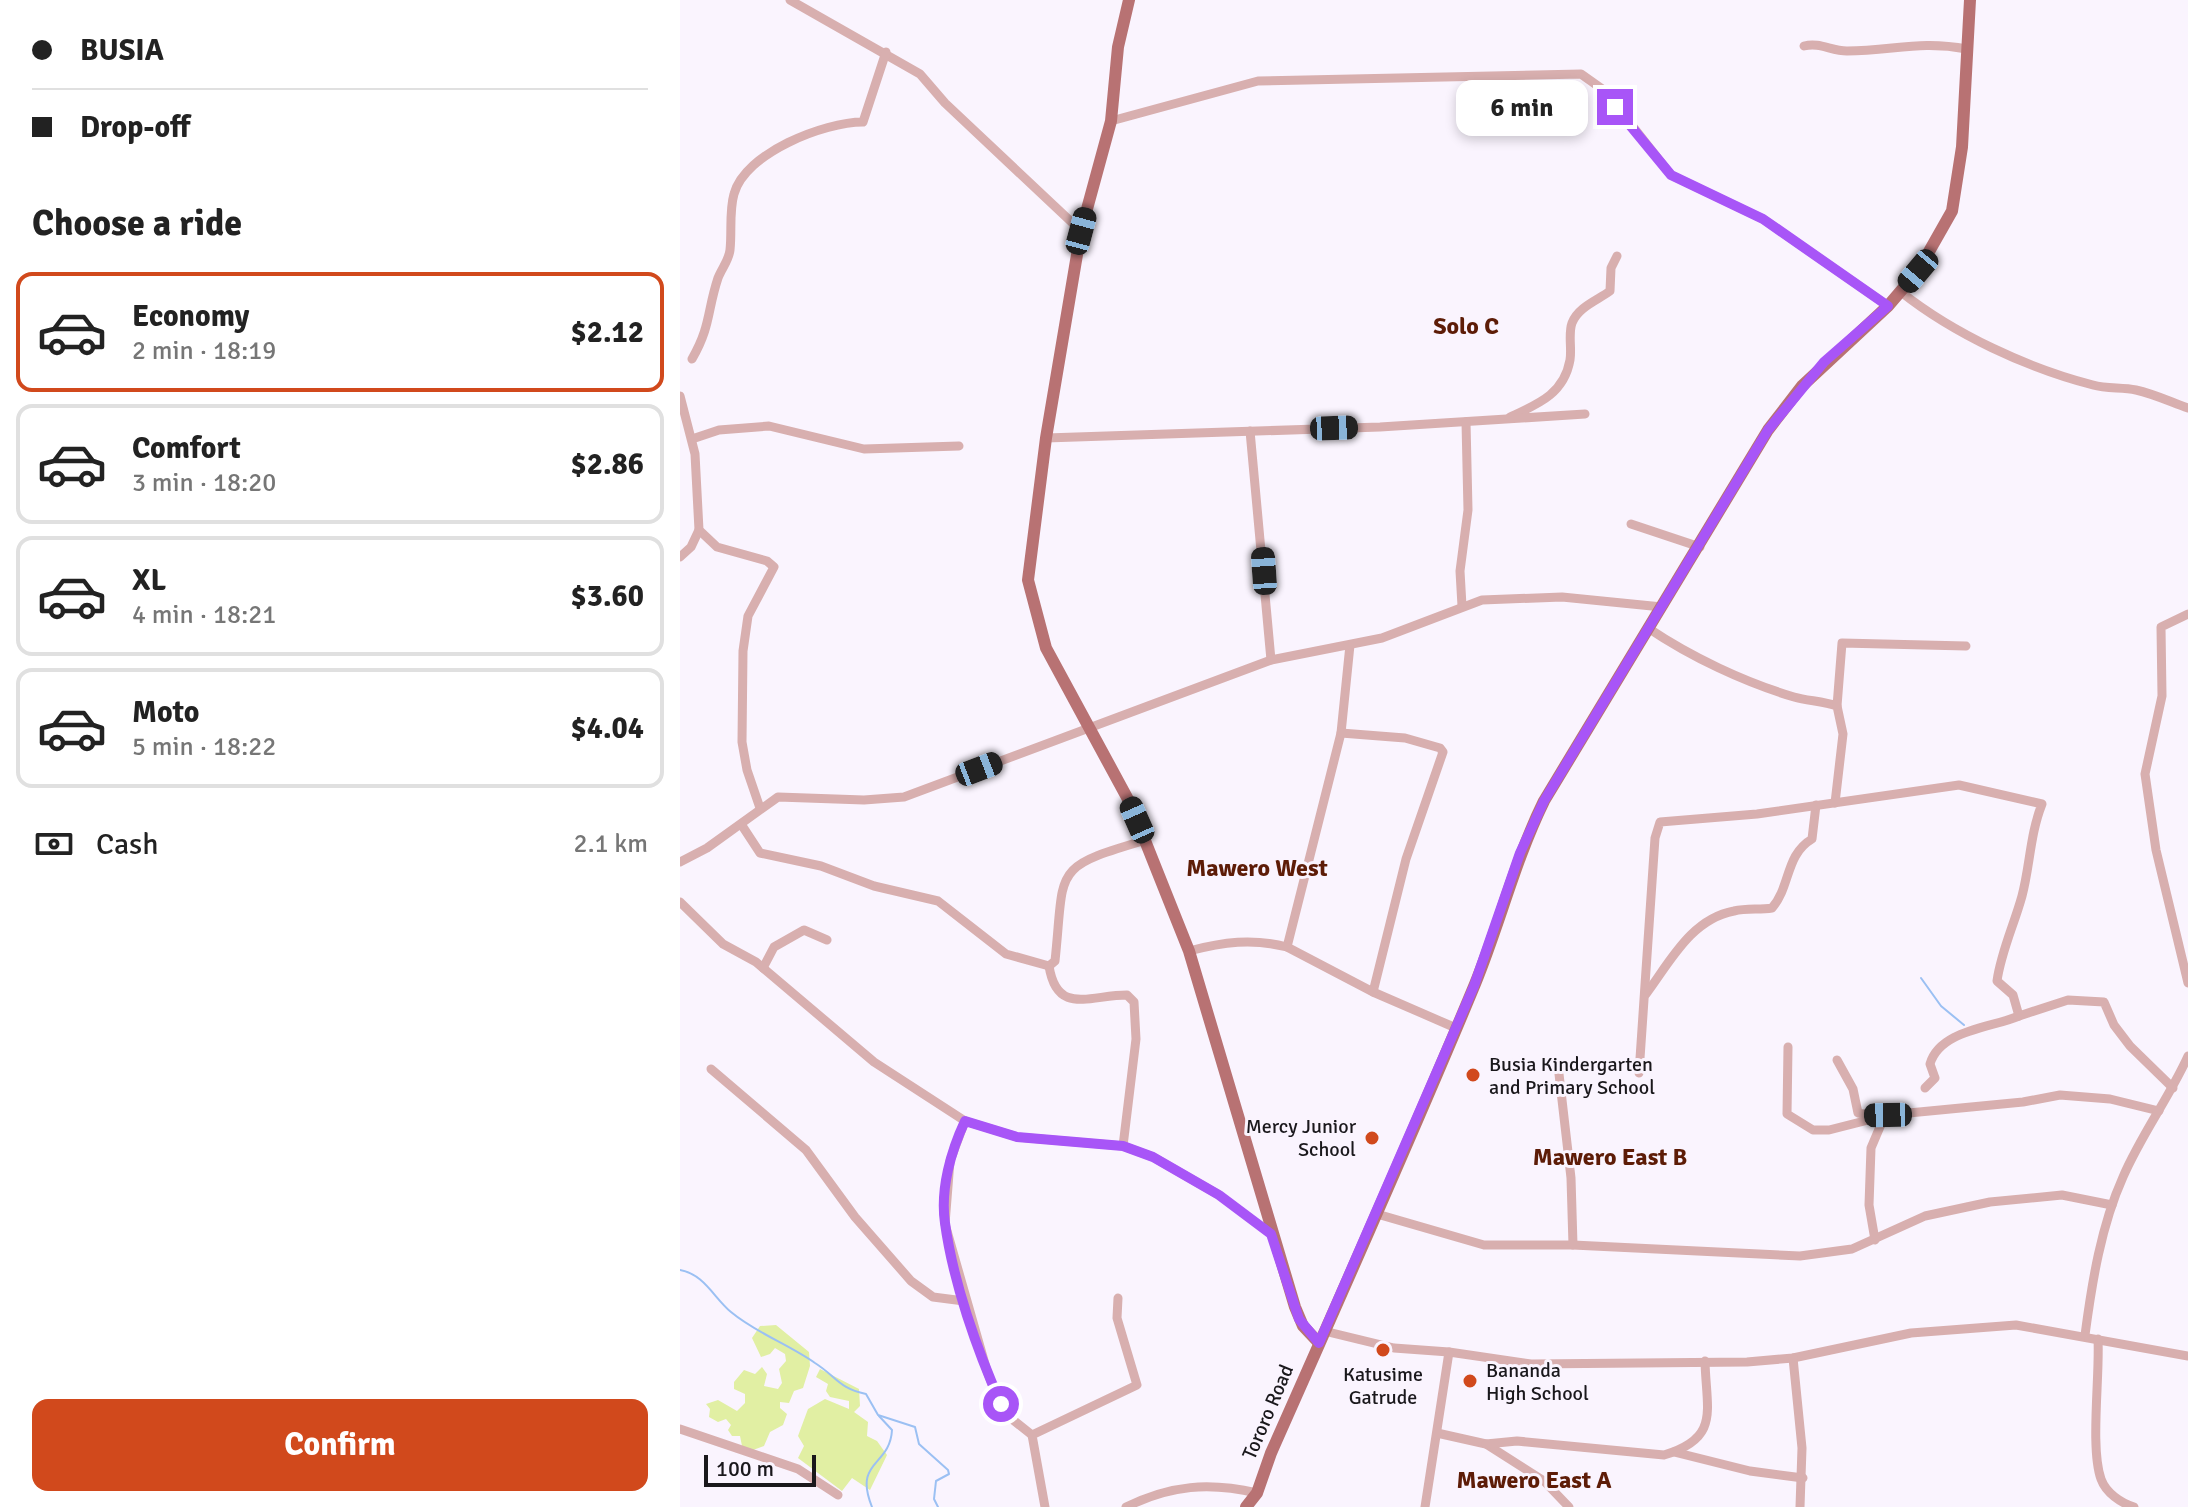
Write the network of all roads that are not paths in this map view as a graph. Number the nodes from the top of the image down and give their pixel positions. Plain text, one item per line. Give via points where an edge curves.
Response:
1 (790, 0) edge
2 (1129, 0) edge
3 (1970, 0) edge
4 (1804, 46) dead end
5 (1967, 49) junction
6 (886, 52) junction
7 (1111, 121) junction
8 (1081, 231) junction
9 (1617, 256) dead end
10 (1901, 292) junction
11 (1888, 306) junction
12 (692, 359) dead end
13 (681, 401) edge
14 (2188, 408) edge
15 (1585, 414) dead end
16 (1503, 420) junction
17 (1466, 422) junction
18 (1250, 431) junction
19 (1046, 438) junction
20 (692, 439) junction
21 (959, 446) dead end
22 (1631, 524) dead end
23 (699, 530) junction
24 (711, 544) junction
25 (691, 547) junction
26 (1700, 547) junction
27 (680, 557) edge
28 (1462, 606) junction
29 (1662, 607) junction
30 (2188, 614) edge
31 (1648, 628) junction
32 (1350, 645) junction
33 (1966, 646) dead end
34 (1271, 660) junction
35 (1837, 706) junction
36 (1087, 727) junction
37 (1341, 733) junction
38 (1835, 803) junction
39 (1816, 805) junction
40 (760, 808) junction
41 (741, 824) junction
42 (1146, 840) junction
43 (680, 862) edge
44 (680, 902) edge
45 (827, 940) dead end
46 (1287, 947) junction
47 (1189, 951) junction
48 (2186, 959) edge
49 (1049, 966) junction
50 (763, 968) junction
51 (2188, 983) edge
52 (1373, 992) junction
53 (1646, 994) junction
54 (2019, 1016) junction
55 (1456, 1028) junction
56 (1788, 1047) dead end
57 (2188, 1056) edge
58 (1837, 1060) dead end
59 (711, 1069) dead end
60 (1639, 1073) dead end
61 (1559, 1074) dead end
62 (1925, 1088) dead end
63 (2173, 1088) junction
64 (2159, 1111) junction
65 (1888, 1115) junction
66 (965, 1121) junction
67 (1123, 1146) junction
68 (2112, 1205) junction
69 (1377, 1214) junction
70 (1271, 1234) junction
71 (1875, 1240) junction
72 (1573, 1245) junction
73 (1118, 1298) dead end
74 (964, 1301) junction
75 (2085, 1335) junction
76 (1322, 1337) junction
77 (2098, 1339) junction
78 (1449, 1352) junction
79 (2188, 1356) edge
80 (1793, 1358) junction
81 (1705, 1361) junction
82 (680, 1429) edge
83 (1437, 1433) junction
84 (1032, 1435) junction
85 (1486, 1444) junction
86 (1674, 1452) junction
87 (1803, 1478) junction
88 (1257, 1493) junction
89 (838, 1495) dead end
90 (2114, 1502) edge
91 (1045, 1507) edge
92 (1126, 1507) edge
93 (1246, 1507) edge
94 (1425, 1507) edge
95 (1569, 1507) edge
96 (1800, 1507) edge
97 (2134, 1507) edge

1 - 6 street
2 - 7 main road
3 - 5 main road, Tororo Road
4 - 5 street via 1842,51 1935,43
5 - 10 main road, Tororo Road via 1960,172 1952,211 1930,254
6 - 8 street via 920,74
6 - 12 street via 863,122 766,152 737,186 730,254 717,281 707,334
7 - 8 main road
7 - 11 street via 1258,81 1581,74 1605,91 1671,175 1763,219
8 - 19 main road
9 - 16 street via 1610,291 1572,321 1570,361 1558,389 1546,401
10 - 11 main road, Tororo Road
10 - 14 street via 1926,312 2018,357 2093,385 2142,391
11 - 26 main road, Tororo Road via 1833,353 1783,409
13 - 20 street
15 - 16 street
16 - 17 street
17 - 18 street
17 - 28 street
18 - 19 street
18 - 34 street
19 - 36 main road via 1030,562 1031,599 1046,648
20 - 21 street via 731,428 769,426 864,449
20 - 23 street
22 - 26 street
23 - 24 street
23 - 25 street
24 - 25 street
24 - 40 street via 774,567 748,616 743,642 742,742
25 - 27 street
26 - 29 main road, Tororo Road
28 - 29 street via 1499,597 1562,597
28 - 32 street via 1403,631
29 - 31 main road, Tororo Road
30 - 48 street via 2161,627 2163,687 2145,774 2158,862
31 - 35 street via 1745,678 1796,698
31 - 55 main road, Tororo Road via 1533,822
32 - 34 street
32 - 37 street
33 - 35 street via 1842,643
34 - 36 street
35 - 38 street via 1843,734
36 - 40 street via 904,797 784,795
36 - 42 main road
37 - 46 street
37 - 52 street via 1405,738 1443,752 1406,859
38 - 39 street
38 - 54 street via 1959,785 2042,804 1997,981 2013,995
39 - 53 street via 1812,839 1795,853 1772,908 1732,911 1699,927
39 - 53 street via 1660,822
40 - 41 street
41 - 43 street
41 - 49 street via 760,853 938,901 1006,954
42 - 47 main road
42 - 49 street via 1089,856 1069,874 1058,909 1055,961
44 - 50 street via 723,944
45 - 50 street via 804,930 774,947
46 - 47 street via 1229,941
46 - 52 street
47 - 70 main road
48 - 51 street
49 - 67 street via 1057,993 1091,1000 1127,995 1134,1002 1136,1039
50 - 66 street via 874,1062
52 - 55 street
53 - 60 street
54 - 62 street via 1972,1029 1936,1049 1930,1064 1935,1078
54 - 63 street via 2068,1000 2104,1002 2130,1046
55 - 69 main road, Tororo Road
56 - 65 street via 1790,1118 1813,1130 1829,1130
57 - 63 street
58 - 65 street via 1853,1089 1858,1113
59 - 74 street via 806,1150 911,1281 933,1297
61 - 72 street
63 - 64 street
64 - 65 street via 2110,1099 2060,1095
64 - 68 street
65 - 71 street via 1871,1148 1869,1205
66 - 67 street via 1017,1137
66 - 74 street via 950,1161 944,1215
67 - 70 street via 1219,1195
68 - 71 street via 2062,1195 1990,1202 1925,1216
68 - 75 street
69 - 72 street via 1472,1244
69 - 76 main road, Tororo Road
70 - 76 main road via 1299,1319
71 - 72 street via 1852,1249 1800,1256
73 - 84 street via 1117,1318 1136,1387
74 - 84 street via 1003,1412
75 - 77 street
75 - 80 street via 1981,1325 1911,1333
76 - 78 street
76 - 88 main road, Tororo Road
77 - 79 street
77 - 90 street via 2098,1450 2101,1480
78 - 81 street via 1531,1364
78 - 83 street
80 - 81 street
80 - 87 street
81 - 86 street via 1705,1429 1695,1443
82 - 89 street via 798,1469
83 - 85 street
83 - 94 street
84 - 91 street
85 - 86 street via 1517,1441
85 - 95 street via 1544,1481
86 - 87 street
87 - 96 street
88 - 92 street via 1188,1485
88 - 93 main road, Tororo Road
90 - 97 street

